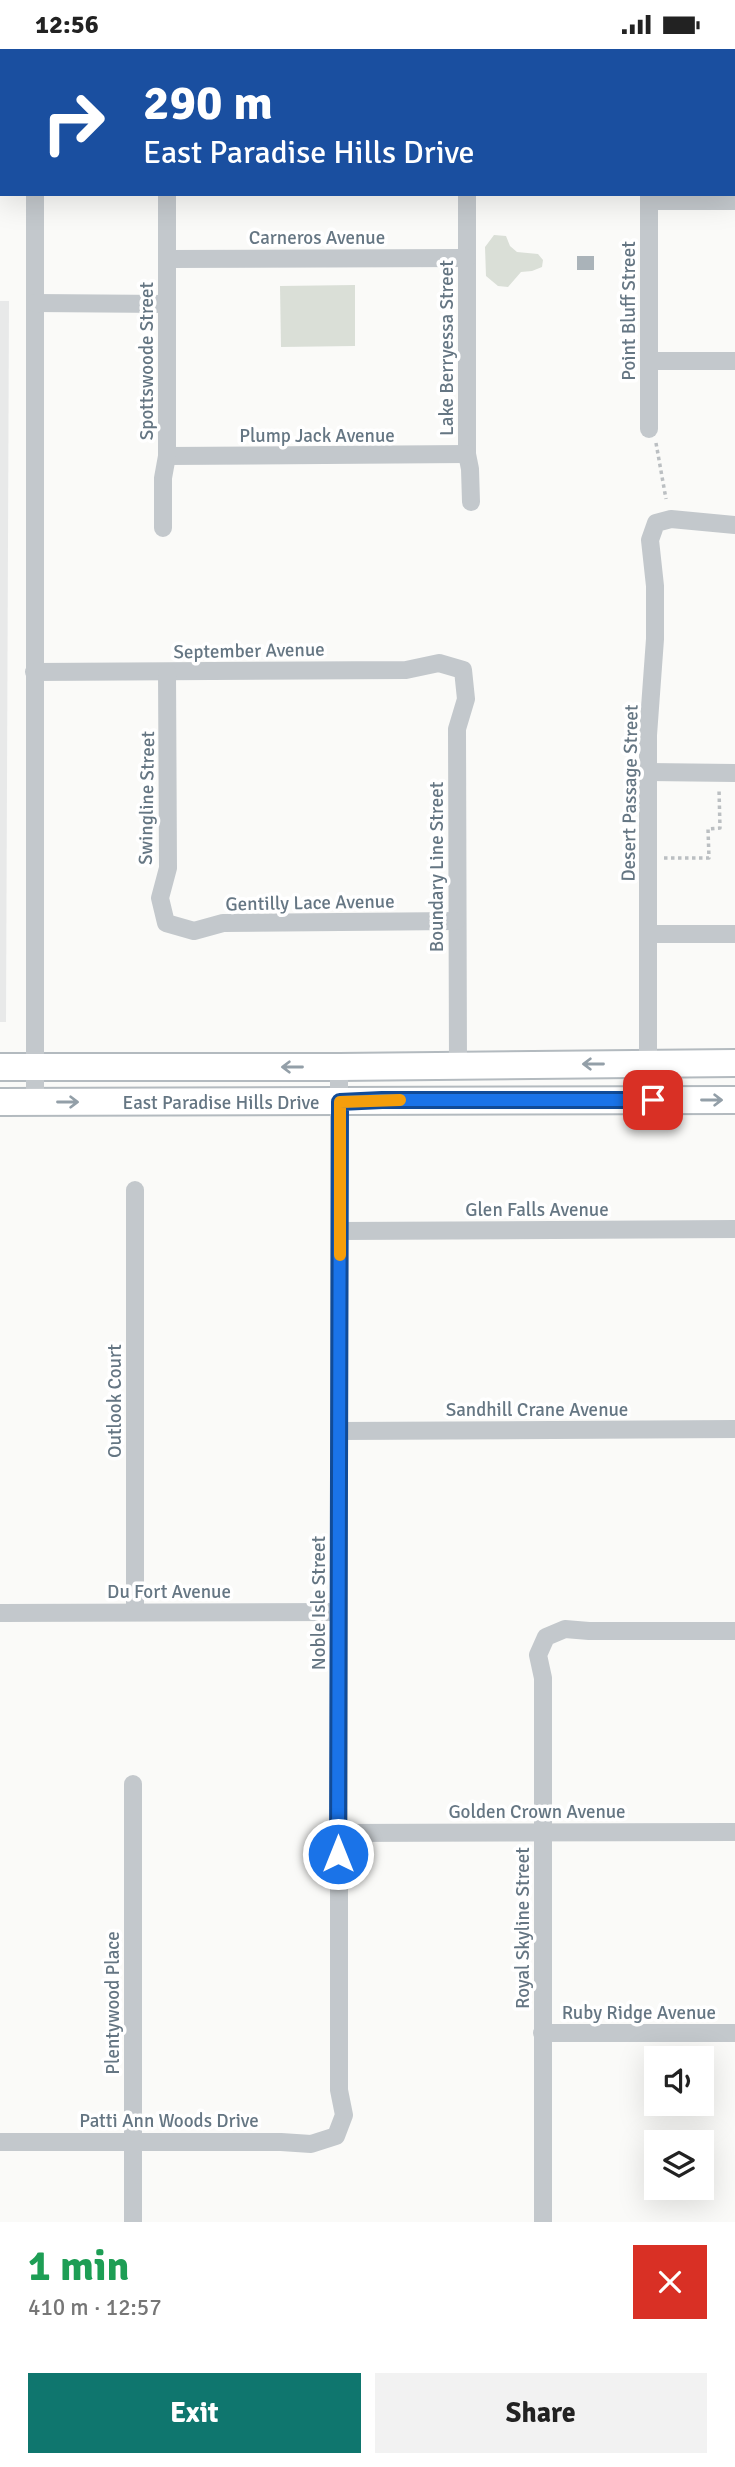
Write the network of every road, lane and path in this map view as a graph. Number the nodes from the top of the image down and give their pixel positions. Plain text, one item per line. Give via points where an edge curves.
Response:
1 (35, 196) edge
2 (167, 196) edge
3 (467, 196) edge
4 (649, 198) edge
5 (735, 201) edge
6 (467, 258) junction
7 (167, 259) junction
8 (34, 303) junction
9 (167, 304) junction
10 (649, 361) junction
11 (735, 361) edge
12 (652, 432) joint
13 (467, 454) junction
14 (167, 456) junction
15 (666, 499) dead end
16 (471, 502) dead end
17 (735, 525) edge
18 (163, 527) dead end
19 (463, 670) joint
20 (34, 672) junction
21 (167, 672) junction
22 (648, 772) junction
23 (727, 777) edge
24 (659, 857) dead end
25 (456, 921) junction
26 (166, 923) joint
27 (735, 934) edge
28 (648, 935) junction
29 (735, 1063) edge
30 (648, 1064) junction
31 (458, 1065) junction
32 (0, 1067) edge
33 (35, 1067) junction
34 (339, 1067) junction
35 (735, 1100) edge
36 (35, 1101) junction
37 (0, 1102) edge
38 (340, 1102) junction
39 (135, 1190) dead end
40 (735, 1229) edge
41 (340, 1231) junction
42 (735, 1429) edge
43 (340, 1431) junction
44 (135, 1612) junction
45 (339, 1612) junction
46 (0, 1613) edge
47 (735, 1631) edge
48 (133, 1784) dead end
49 (544, 1832) junction
50 (735, 1832) edge
51 (338, 1833) junction
52 (542, 2033) junction
53 (735, 2033) edge
54 (336, 2136) joint
55 (0, 2141) edge
56 (133, 2141) junction
57 (133, 2222) edge
58 (543, 2222) edge

1 - 8 street
2 - 7 street, Spottswoode Street
3 - 6 street, Lake Berryessa Street
4 - 5 street
4 - 10 street, Point Bluff Street
6 - 7 street, Carneros Avenue
6 - 13 street, Lake Berryessa Street
7 - 9 street, Spottswoode Street
8 - 9 street
8 - 20 street
9 - 14 street, Spottswoode Street
10 - 11 street
10 - 12 street, Point Bluff Street
12 - 15 path
13 - 14 street, Plump Jack Avenue
13 - 16 street, Lake Berryessa Street
14 - 18 street, Spottswoode Street
17 - 22 street, Desert Passage Street via 671,519 656,523 650,540 655,639
19 - 21 street, September Avenue via 439,663 406,670
19 - 25 street, Boundary Line Street via 466,699 457,729
20 - 21 street, September Avenue
20 - 33 street
21 - 26 street, Swingline Street via 168,868 160,898
22 - 23 street
22 - 28 street, Desert Passage Street
23 - 24 path via 720,828 708,829 709,858
25 - 26 street, Gentilly Lace Avenue via 223,923 194,931
25 - 31 street, Boundary Line Street
27 - 28 street
28 - 30 street, Desert Passage Street
29 - 30 main road, East Paradise Hills Drive
30 -> 31 main road, East Paradise Hills Drive
31 - 34 main road, East Paradise Hills Drive
32 - 33 main road, East Paradise Hills Drive
34 -> 33 main road, East Paradise Hills Drive
33 - 36 street
34 - 38 street, Noble Isle Street
38 -> 35 main road, East Paradise Hills Drive
36 - 37 main road, East Paradise Hills Drive
36 -> 38 main road, East Paradise Hills Drive
38 - 41 street, Noble Isle Street
39 - 44 street, Outlook Court
40 - 41 street, Glen Falls Avenue
41 - 43 street, Noble Isle Street
42 - 43 street, Sandhill Crane Avenue
43 - 45 street, Noble Isle Street
44 - 45 street, Du Fort Avenue
44 - 46 street, Du Fort Avenue
45 - 51 street, Noble Isle Street
47 - 49 street, Royal Skyline Street via 565,1629 546,1637 538,1655 543,1678
48 - 56 street, Plentywood Place
49 - 50 street, Golden Crown Avenue
49 - 51 street, Golden Crown Avenue
49 - 52 street, Royal Skyline Street
51 - 54 street, Noble Isle Street via 339,2090 344,2115
52 - 53 street, Ruby Ridge Avenue
52 - 58 street, Royal Skyline Street
54 - 56 street, Patti Ann Woods Drive via 311,2144
55 - 56 street, Patti Ann Woods Drive
56 - 57 street, Plentywood Place

